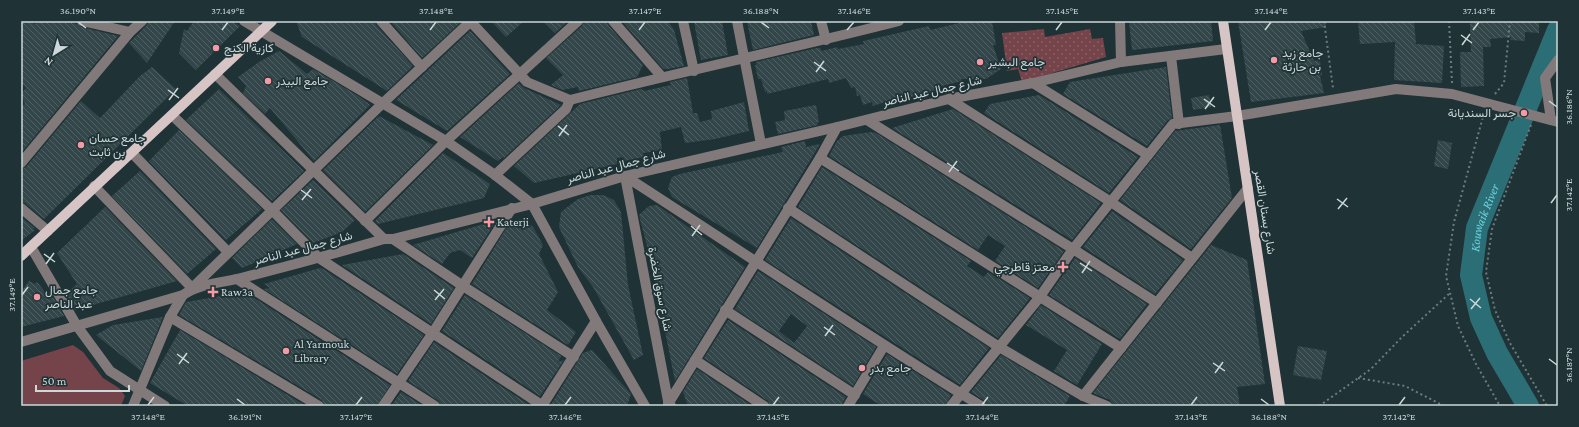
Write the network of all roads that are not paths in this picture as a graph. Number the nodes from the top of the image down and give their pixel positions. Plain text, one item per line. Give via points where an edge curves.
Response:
1 (142, 21) edge
2 (244, 21) edge
3 (272, 21) edge
4 (381, 21) edge
5 (470, 21) edge
6 (578, 21) edge
7 (613, 21) edge
8 (683, 21) edge
9 (737, 21) edge
10 (821, 21) edge
11 (899, 21) edge
12 (1120, 21) edge
13 (1223, 21) edge
14 (88, 22) edge
15 (262, 30) junction
16 (130, 32) junction
17 (826, 40) junction
18 (1226, 49) junction
19 (1171, 56) junction
20 (744, 58) junction
21 (1558, 60) edge
22 (1121, 62) junction
23 (422, 67) junction
24 (694, 71) junction
25 (215, 74) junction
26 (519, 75) junction
27 (662, 77) junction
28 (1033, 83) junction
29 (949, 99) junction
30 (570, 100) junction
31 (383, 103) junction
32 (172, 115) junction
33 (1237, 116) junction
34 (867, 120) junction
35 (1554, 121) edge
36 (1179, 124) junction
37 (837, 127) junction
38 (446, 141) junction
39 (761, 144) junction
40 (132, 153) junction
41 (1148, 155) junction
42 (820, 158) junction
43 (21, 163) edge
44 (314, 170) junction
45 (494, 175) junction
46 (625, 176) junction
47 (94, 186) junction
48 (1248, 188) junction
49 (1111, 202) junction
50 (532, 204) junction
51 (21, 208) edge
52 (512, 208) junction
53 (788, 208) junction
54 (272, 210) junction
55 (365, 221) junction
56 (48, 231) junction
57 (388, 239) junction
58 (31, 247) junction
59 (1073, 249) junction
60 (228, 252) junction
61 (21, 256) edge
62 (319, 258) junction
63 (1192, 258) junction
64 (756, 260) junction
65 (237, 279) junction
66 (463, 286) junction
67 (192, 288) junction
68 (183, 295) junction
69 (1039, 298) junction
70 (1157, 303) junction
71 (725, 310) junction
72 (170, 317) junction
73 (596, 321) junction
74 (77, 326) junction
75 (432, 334) junction
76 (21, 342) edge
77 (884, 346) junction
78 (999, 347) junction
79 (1120, 348) junction
80 (574, 357) junction
81 (695, 360) junction
82 (398, 382) junction
83 (140, 391) junction
84 (960, 394) junction
85 (855, 395) junction
86 (1083, 396) junction
87 (642, 404) edge
88 (669, 405) edge
89 (133, 406) edge
90 (164, 406) edge
91 (319, 406) edge
92 (383, 406) edge
93 (435, 406) edge
94 (542, 406) edge
95 (764, 406) edge
96 (848, 406) edge
97 (951, 406) edge
98 (981, 406) edge
99 (1107, 406) edge
100 (1280, 406) edge

1 - 16 street
2 - 15 street
3 - 15 main road
4 - 23 street
5 - 23 street
5 - 26 street
6 - 26 street
7 - 27 street
8 - 24 street
9 - 20 street
10 - 17 street
11 - 17 street
12 - 22 street
13 - 18 main road, شارع بستان القصر
14 - 16 street
15 - 25 main road
15 - 31 street
16 - 43 street
17 - 20 street
18 - 19 street, شارع جمال عبد الناصر
18 - 33 main road, شارع بستان القصر
19 - 22 street, شارع جمال عبد الناصر
19 - 36 street
20 - 24 street
20 - 39 street
21 - 35 street via 1545,78
22 - 28 street, شارع جمال عبد الناصر
23 - 31 street
24 - 27 street
25 - 32 main road
25 - 44 street
26 - 30 street via 527,82
26 - 38 street
27 - 30 street
28 - 29 street, شارع جمال عبد الناصر
28 - 41 street
29 - 34 street, شارع جمال عبد الناصر
29 - 49 street
30 - 45 street via 566,109
31 - 38 street
31 - 44 street
32 - 40 main road
32 - 54 street
33 - 35 street via 1396,89 1452,94
33 - 36 street
33 - 48 main road, شارع بستان القصر
34 - 37 street, شارع جمال عبد الناصر
34 - 59 street
36 - 41 street via 1174,124
37 - 39 street, شارع جمال عبد الناصر
37 - 42 street
38 - 45 street
38 - 55 street
39 - 46 street, شارع جمال عبد الناصر
40 - 47 main road
40 - 60 street
41 - 49 street
42 - 53 street
42 - 69 street
44 - 54 street
44 - 55 street
45 - 50 street
46 - 50 street, شارع جمال عبد الناصر
46 - 64 street
46 - 88 street, شارع سوق الخضرة
47 - 56 main road
47 - 67 street
48 - 63 street
48 - 100 main road, شارع بستان القصر
49 - 59 street
49 - 63 street
50 - 52 street, شارع جمال عبد الناصر
50 - 73 street
51 - 56 street
52 - 57 street, شارع جمال عبد الناصر
52 - 66 street
53 - 64 street
53 - 78 street
54 - 60 street
54 - 62 street
55 - 57 street
56 - 58 main road
57 - 62 street, شارع جمال عبد الناصر
57 - 66 street
58 - 61 main road
58 - 74 street
59 - 69 street
59 - 70 street
60 - 67 street
62 - 65 street, شارع جمال عبد الناصر
62 - 75 street
63 - 70 street
64 - 71 street
64 - 77 street
65 - 67 street, شارع جمال عبد الناصر
65 - 82 street
66 - 75 street
66 - 80 street
67 - 68 street, شارع جمال عبد الناصر
68 - 72 street
68 - 74 street, شارع جمال عبد الناصر
69 - 78 street
69 - 79 street
70 - 79 street
71 - 81 street
71 - 85 street
72 - 83 street
72 - 91 street
73 - 80 street
73 - 87 street
74 - 76 street, شارع جمال عبد الناصر
74 - 83 street via 110,371
75 - 82 street
75 - 94 street
77 - 84 street
77 - 85 street
78 - 84 street
78 - 86 street
79 - 86 street
80 - 94 street
81 - 88 street
81 - 95 street
82 - 92 street
82 - 93 street
83 - 89 street
83 - 90 street
84 - 97 street
84 - 98 street
85 - 96 street
86 - 99 street

